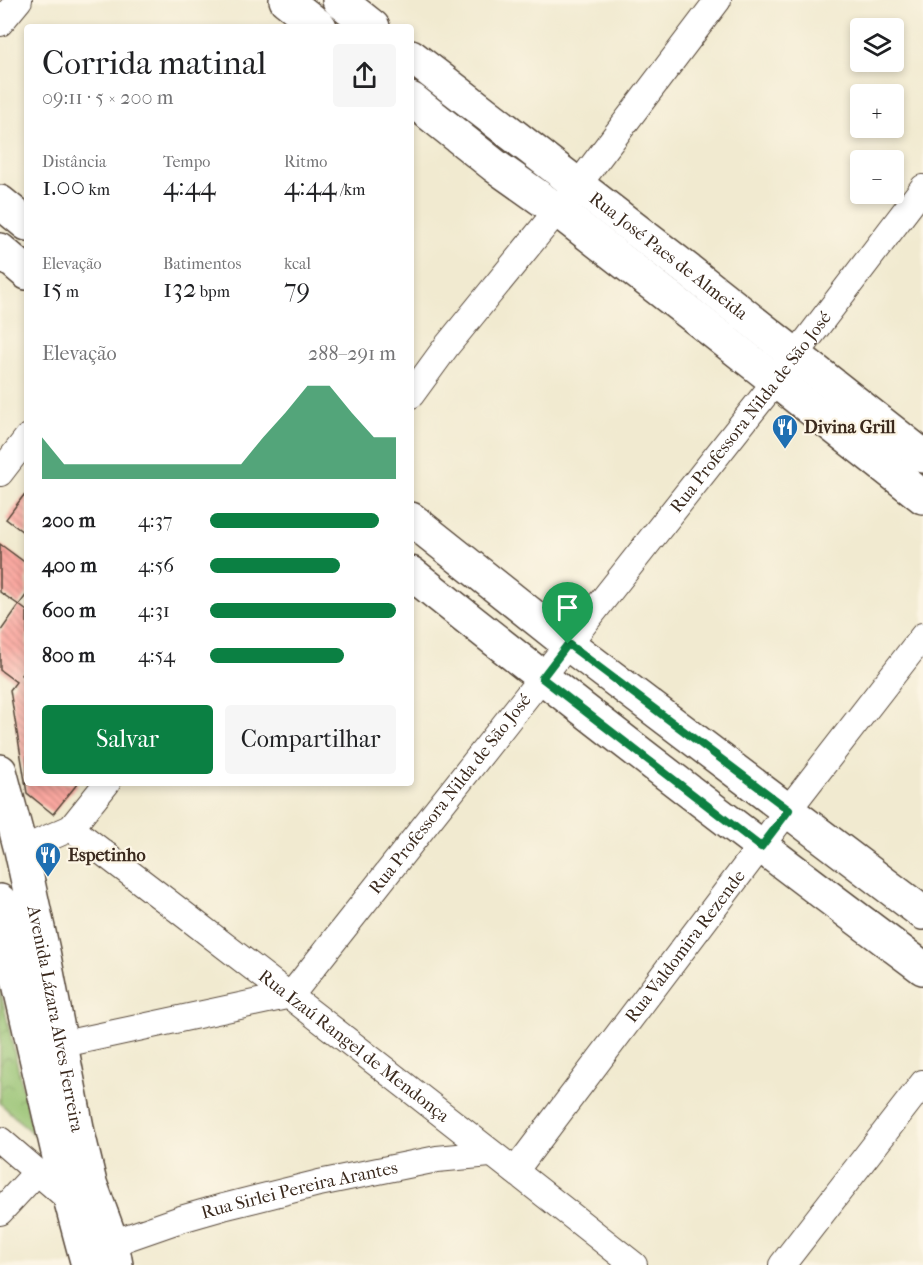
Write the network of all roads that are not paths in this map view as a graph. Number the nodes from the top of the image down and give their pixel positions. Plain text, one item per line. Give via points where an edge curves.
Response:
1 (19, 0) edge
2 (286, 0) edge
3 (718, 0) edge
4 (0, 23) edge
5 (316, 24) edge
6 (414, 58) edge
7 (414, 101) edge
8 (578, 185) junction
9 (923, 188) edge
10 (0, 202) edge
11 (557, 210) junction
12 (24, 222) edge
13 (0, 250) edge
14 (24, 270) edge
15 (784, 369) junction
16 (414, 391) edge
17 (24, 442) edge
18 (923, 456) edge
19 (0, 473) edge
20 (923, 497) edge
21 (414, 521) edge
22 (414, 575) edge
23 (923, 636) edge
24 (568, 644) junction
25 (542, 678) junction
26 (0, 771) edge
27 (105, 786) edge
28 (789, 810) junction
29 (71, 828) junction
30 (761, 847) junction
31 (21, 850) junction
32 (0, 901) edge
33 (923, 913) edge
34 (923, 968) edge
35 (291, 994) junction
36 (49, 1047) junction
37 (923, 1083) edge
38 (0, 1140) edge
39 (490, 1154) junction
40 (515, 1171) junction
41 (37, 1172) junction
42 (70, 1200) junction
43 (0, 1212) edge
44 (105, 1258) edge
45 (634, 1265) edge
46 (782, 1265) edge

1 - 4 street
2 - 5 main road
3 - 8 street
6 - 8 main road, Rua José Paes de Almeida
7 - 11 main road, Rua José Paes de Almeida
8 - 11 street
8 - 15 main road, Rua José Paes de Almeida
9 - 15 street, Rua Professora Nilda de São José
10 - 12 main road
11 - 15 main road, Rua José Paes de Almeida
11 - 16 street
13 - 14 main road
15 - 18 main road, Rua José Paes de Almeida
15 - 20 main road, Rua José Paes de Almeida
15 - 24 street, Rua Professora Nilda de São José
17 - 19 street
21 - 24 main road
22 - 25 main road
23 - 28 street, Rua Valdomira Rezende
24 - 25 street, Rua Professora Nilda de São José
24 - 28 main road
25 - 30 main road
25 - 35 street, Rua Professora Nilda de São José
26 - 31 main road, Avenida Lázara Alves Ferreira
27 - 29 street
28 - 30 street, Rua Valdomira Rezende
28 - 33 main road
29 - 31 street
29 - 35 street, Rua Izaú Rangel de Mendonça
30 - 34 main road
30 - 40 street, Rua Valdomira Rezende
31 - 36 main road, Avenida Lázara Alves Ferreira
32 - 36 main road, Avenida Lázara Alves Ferreira
35 - 36 street
35 - 39 street, Rua Izaú Rangel de Mendonça
36 - 42 main road, Avenida Lázara Alves Ferreira
36 - 44 main road, Avenida Lázara Alves Ferreira via 78,1133
37 - 46 street
38 - 41 street
39 - 40 street, Rua Izaú Rangel de Mendonça
39 - 44 street, Rua Sirlei Pereira Arantes via 320,1183 213,1210
40 - 45 street, Rua Izaú Rangel de Mendonça
41 - 42 street
41 - 43 street
42 - 44 main road, Avenida Lázara Alves Ferreira

